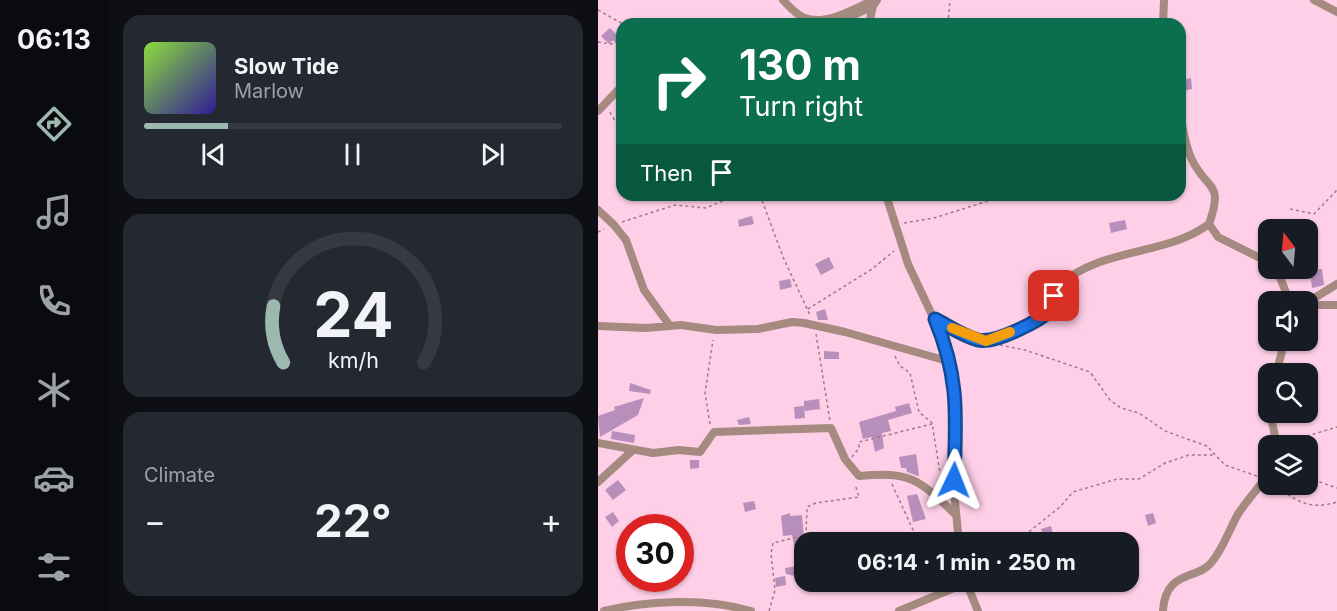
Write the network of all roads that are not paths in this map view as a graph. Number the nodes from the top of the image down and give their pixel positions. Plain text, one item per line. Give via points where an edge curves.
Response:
1 (783, 0) edge
2 (1164, 0) edge
3 (1314, 0) edge
4 (874, 2) edge
5 (1336, 12) edge
6 (803, 18) edge
7 (825, 18) edge
8 (845, 18) edge
9 (870, 18) edge
10 (1163, 18) edge
11 (616, 92) edge
12 (598, 111) edge
13 (1186, 138) edge
14 (888, 201) edge
15 (598, 210) edge
16 (1209, 224) junction
17 (1258, 257) edge
18 (1336, 284) edge
19 (1318, 296) edge
20 (1318, 304) edge
21 (1336, 305) edge
22 (935, 319) junction
23 (598, 326) edge
24 (670, 326) junction
25 (951, 362) junction
26 (598, 443) edge
27 (633, 450) junction
28 (598, 482) edge
29 (1258, 491) edge
30 (956, 514) junction
31 (958, 532) edge
32 (943, 592) edge
33 (970, 592) edge
34 (621, 609) edge
35 (604, 611) edge
36 (751, 611) edge
37 (899, 611) edge
38 (978, 611) edge
39 (1163, 611) edge

1 - 6 street
2 - 10 street
3 - 5 street
4 - 7 street
4 - 8 street
4 - 9 street
11 - 12 street
13 - 16 street via 1191,158 1216,195
14 - 22 street via 901,245
15 - 24 street via 614,225 632,256 644,290
16 - 17 street via 1218,237
16 - 22 street via 1179,239 1083,269 1058,287 1046,316 986,341
18 - 19 street
20 - 21 street
22 - 25 street
23 - 24 street
24 - 25 street via 758,329 792,322 845,332
25 - 30 street via 956,395
26 - 27 street
27 - 28 street
27 - 30 street via 700,452 711,433 830,428 846,461 859,476 896,473 919,481
29 - 39 street via 1238,514 1212,562 1183,575 1174,584 1163,603
30 - 31 street
32 - 37 street
33 - 38 street
34 - 35 street
34 - 36 street via 692,602 728,604

